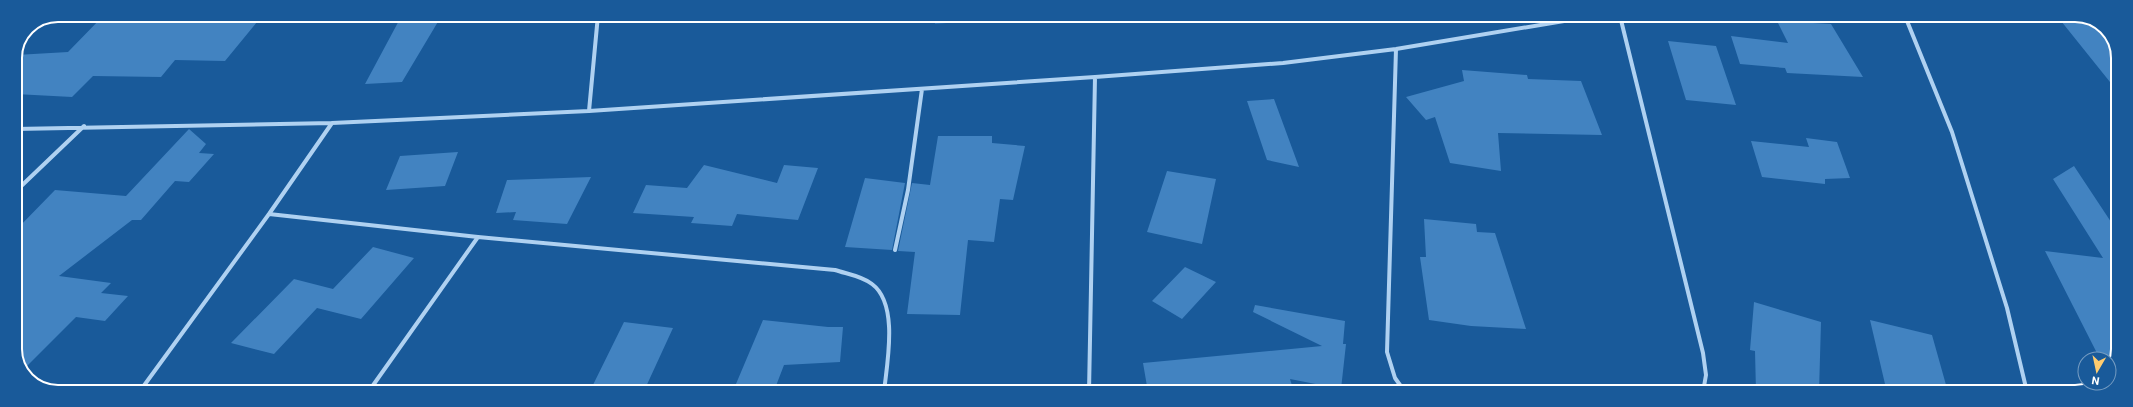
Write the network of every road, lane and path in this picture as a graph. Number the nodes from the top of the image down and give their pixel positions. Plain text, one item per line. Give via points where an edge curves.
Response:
1 (597, 22) edge
2 (1557, 22) edge
3 (1621, 22) edge
4 (1907, 22) edge
5 (1396, 48) junction
6 (1095, 77) junction
7 (922, 89) junction
8 (588, 111) junction
9 (332, 123) junction
10 (84, 126) junction
11 (22, 129) edge
12 (22, 185) edge
13 (269, 214) junction
14 (478, 237) junction
15 (895, 250) dead end
16 (144, 385) edge
17 (373, 385) edge
18 (884, 385) edge
19 (1089, 385) edge
20 (1400, 385) edge
21 (1704, 385) edge
22 (2026, 385) edge

1 - 8 street
2 - 5 street
3 - 21 street via 1703,352 1706,375
4 - 22 street via 1952,132 2007,308
5 - 6 street via 1283,63
5 - 20 street via 1387,352 1395,378
6 - 7 street
6 - 19 street
7 - 8 street
7 - 15 street via 908,190
8 - 9 street
9 - 10 street
9 - 13 street
10 - 11 street
10 - 12 street
13 - 14 street
13 - 16 street
14 - 17 street
14 - 18 street via 821,267 851,275 874,284 887,309 889,320

